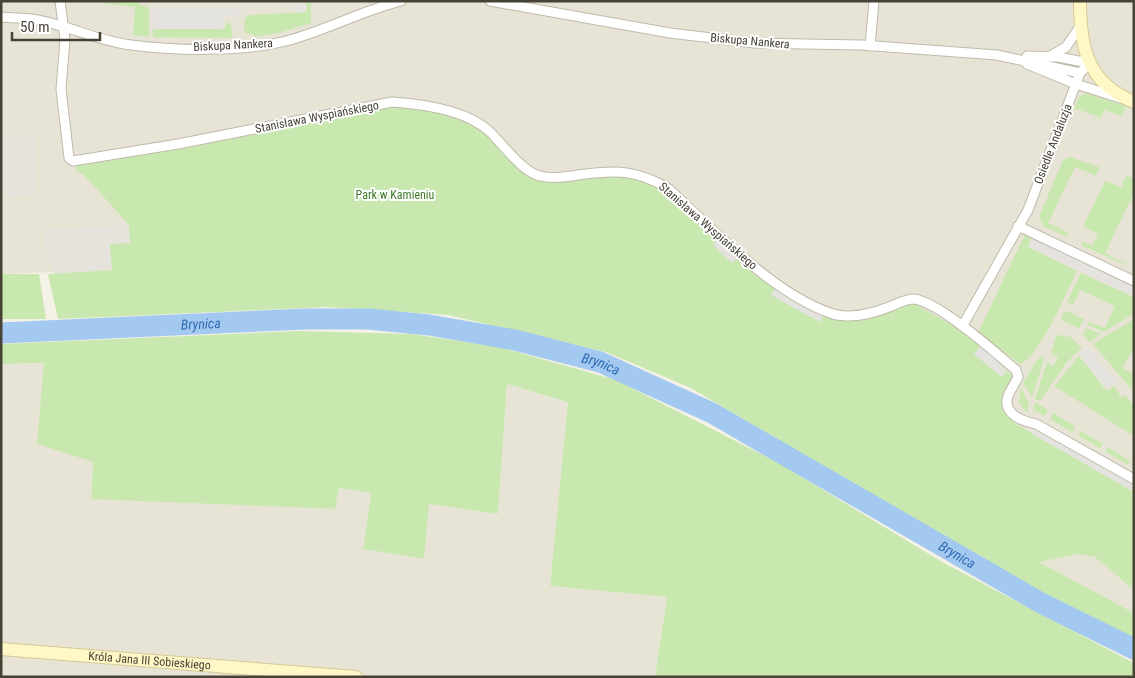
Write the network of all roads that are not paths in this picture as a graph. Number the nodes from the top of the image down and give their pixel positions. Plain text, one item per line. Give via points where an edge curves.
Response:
1 (60, 1) edge
2 (401, 1) edge
3 (490, 1) edge
4 (874, 1) edge
5 (1080, 1) edge
6 (1, 17) edge
7 (1081, 25) junction
8 (63, 27) junction
9 (870, 46) junction
10 (1049, 57) junction
11 (1015, 58) junction
12 (1089, 63) junction
13 (1080, 73) junction
14 (1076, 84) junction
15 (1132, 101) edge
16 (1018, 226) junction
17 (1134, 281) edge
18 (962, 325) junction
19 (1134, 479) edge
20 (1, 649) edge
21 (356, 677) edge

1 - 8 street
2 - 8 street, Biskupa Nankera via 286,41 256,46 131,45 94,38
3 - 9 street, Biskupa Nankera via 670,33 754,43
4 - 9 street
5 - 7 street
6 - 8 street, Biskupa Nankera via 32,19
7 - 10 street via 1066,47
7 - 12 street
8 - 18 street, Stanisława Wyspiańskiego via 61,89 69,158 73,161 169,146 378,104 392,102 418,106 478,123 527,169 540,176 559,178 617,170 655,181 669,189 769,278 831,314 861,314 914,299
9 - 11 street, Biskupa Nankera
10 - 11 street, Biskupa Nankera
10 - 12 street, Biskupa Nankera
11 - 13 street, Biskupa Nankera
11 - 14 street, Biskupa Nankera
12 - 13 street, Osiedle Andaluzja
12 - 15 street via 1106,86
13 - 14 street, Osiedle Andaluzja
14 - 15 street, Biskupa Nankera
14 - 16 street, Osiedle Andaluzja via 1028,210
16 - 17 street
16 - 18 street, Osiedle Andaluzja
18 - 19 street, Stanisława Wyspiańskiego via 1016,370 1018,377 1008,394 1010,412
20 - 21 street, Króla Jana III Sobieskiego

